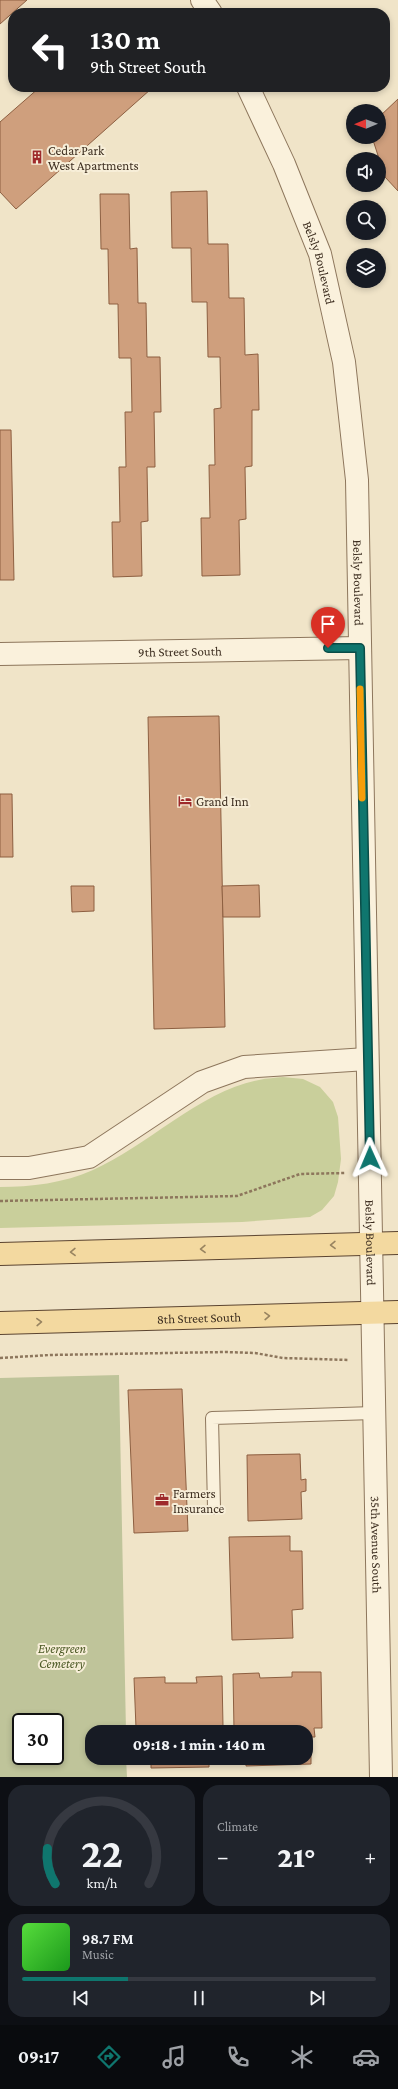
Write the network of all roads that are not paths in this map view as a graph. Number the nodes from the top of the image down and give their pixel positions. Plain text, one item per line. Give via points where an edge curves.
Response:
1 (250, 92) edge
2 (360, 648) junction
3 (0, 654) edge
4 (367, 1059) junction
5 (0, 1168) edge
6 (398, 1243) edge
7 (372, 1244) junction
8 (0, 1254) edge
9 (398, 1312) edge
10 (372, 1313) junction
11 (0, 1323) edge
12 (374, 1413) junction
13 (214, 1508) dead end
14 (381, 1777) edge

1 - 2 street, Belsly Boulevard via 284,164 320,254 344,362 357,480
2 - 3 street, 9th Street South
2 - 4 street, Belsly Boulevard
4 - 5 street via 244,1067 202,1082 89,1157 29,1168
4 - 7 street, Belsly Boulevard
6 - 7 main road
7 -> 8 main road
7 - 10 street, Belsly Boulevard
9 - 10 main road, 8th Street South
11 -> 10 main road, 8th Street South
10 - 12 street, 35th Avenue South
12 - 13 lane via 212,1418
12 - 14 street, 35th Avenue South

